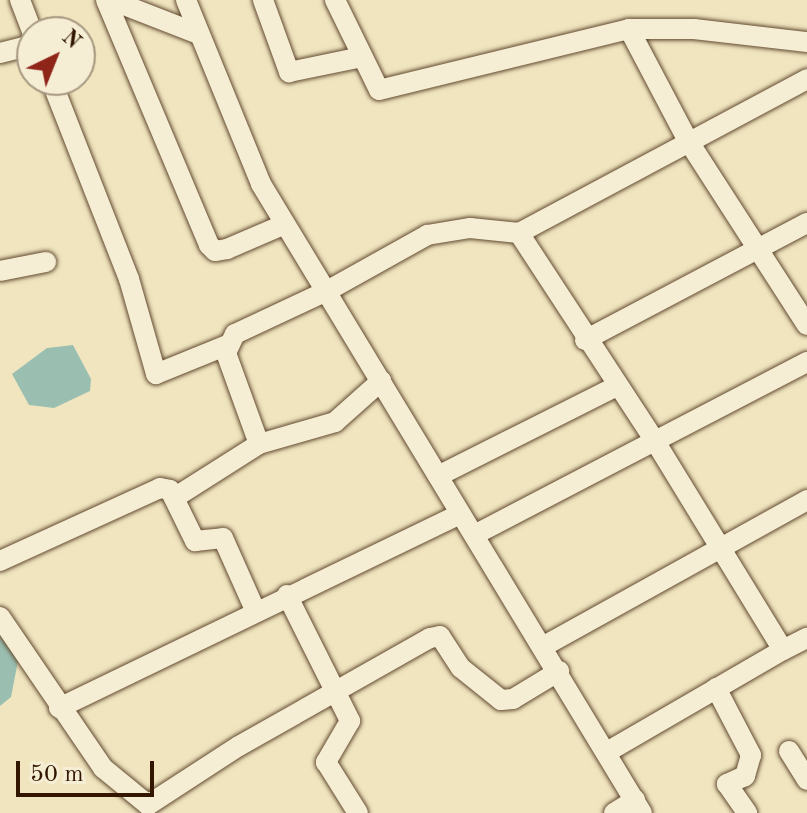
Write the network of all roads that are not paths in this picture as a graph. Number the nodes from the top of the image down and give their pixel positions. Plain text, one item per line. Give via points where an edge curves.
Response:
1 (108, 0) edge
2 (186, 0) edge
3 (263, 0) edge
4 (335, 0) edge
5 (629, 29) junction
6 (198, 34) junction
7 (807, 42) edge
8 (362, 57) junction
9 (807, 79) edge
10 (57, 96) edge
11 (687, 139) junction
12 (807, 223) edge
13 (285, 224) junction
14 (519, 233) junction
15 (761, 247) junction
16 (46, 262) dead end
17 (0, 271) edge
18 (327, 291) junction
19 (807, 325) edge
20 (585, 340) junction
21 (227, 345) junction
22 (807, 362) edge
23 (381, 381) junction
24 (617, 386) junction
25 (655, 441) junction
26 (259, 444) junction
27 (438, 476) junction
28 (174, 498) junction
29 (807, 500) edge
30 (460, 514) junction
31 (476, 534) junction
32 (718, 547) junction
33 (0, 561) edge
34 (287, 595) junction
35 (255, 610) junction
36 (0, 617) edge
37 (807, 638) edge
38 (544, 646) junction
39 (783, 650) junction
40 (559, 671) junction
41 (716, 688) junction
42 (337, 694) junction
43 (59, 708) junction
44 (789, 751) dead end
45 (607, 752) junction
46 (807, 780) edge
47 (638, 806) edge
48 (150, 809) edge
49 (358, 813) edge
50 (614, 813) edge
51 (747, 813) edge

1 - 6 street
1 - 13 street via 209,245 215,251 227,249
2 - 6 street
3 - 8 street via 289,72
4 - 8 street
5 - 7 street via 694,29
5 - 8 street via 379,90
5 - 11 street
6 - 13 street via 261,184
9 - 11 street
10 - 21 street via 129,279 156,374
11 - 14 street
11 - 15 street
12 - 15 street
13 - 18 street
14 - 18 street via 449,229 427,235
14 - 20 street
15 - 19 street
15 - 20 street
16 - 17 street
18 - 21 street via 235,334
18 - 23 street
20 - 24 street
21 - 26 street
22 - 25 street
23 - 26 street via 335,422
23 - 27 street
24 - 25 street
24 - 27 street
25 - 31 street
25 - 32 street
26 - 28 street
27 - 30 street
28 - 33 street via 170,490 160,488
28 - 35 street via 195,541 223,538
29 - 32 street
30 - 31 street
30 - 34 street
31 - 38 street
32 - 38 street
32 - 39 street
34 - 35 street
34 - 42 street
35 - 43 street
36 - 43 street
37 - 39 street
38 - 40 street
39 - 41 street
40 - 42 street via 513,699 501,700 461,668 440,636
40 - 45 street
41 - 45 street
41 - 51 street via 751,755 752,767 745,776 727,784
42 - 48 street via 239,746
42 - 49 street via 350,721 326,762
43 - 48 street via 103,768
44 - 46 street
45 - 47 street
47 - 50 street

